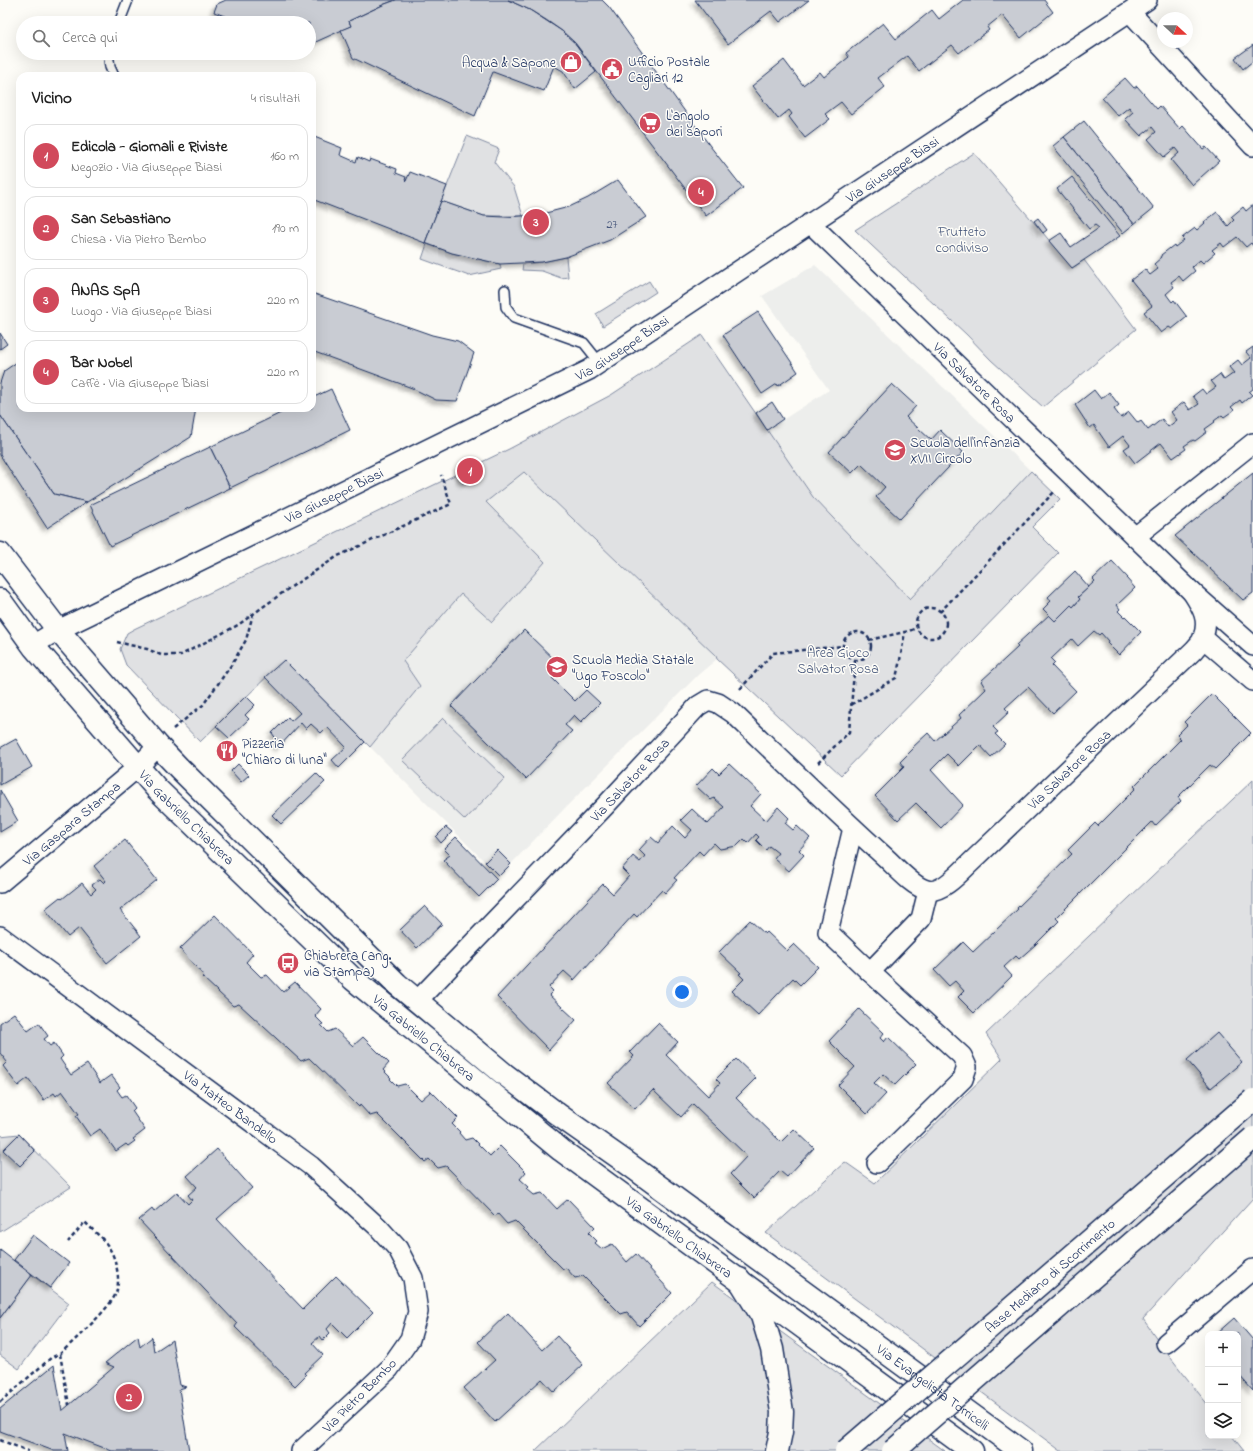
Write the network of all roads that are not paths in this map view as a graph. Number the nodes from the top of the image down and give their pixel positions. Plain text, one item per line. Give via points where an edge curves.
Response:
1 (128, 0) edge
2 (1147, 0) edge
3 (1130, 12) junction
4 (122, 16) edge
5 (109, 60) edge
6 (112, 72) edge
7 (1253, 146) edge
8 (810, 223) junction
9 (506, 290) dead end
10 (600, 363) junction
11 (1253, 443) edge
12 (1135, 537) junction
13 (0, 554) edge
14 (1192, 592) junction
15 (0, 600) edge
16 (58, 630) junction
17 (1203, 638) junction
18 (33, 645) junction
19 (1253, 646) edge
20 (1253, 681) edge
21 (165, 738) junction
22 (138, 767) junction
23 (853, 828) junction
24 (0, 883) edge
25 (928, 891) junction
26 (0, 936) edge
27 (870, 972) junction
28 (417, 1001) junction
29 (1253, 1100) edge
30 (1253, 1138) edge
31 (877, 1163) dead end
32 (1253, 1269) edge
33 (739, 1279) junction
34 (418, 1312) joint
35 (864, 1337) joint
36 (1166, 1343) dead end
37 (846, 1359) joint
38 (301, 1451) edge
39 (777, 1451) edge
40 (846, 1451) edge
41 (893, 1451) edge
42 (972, 1451) edge
43 (1021, 1451) edge

1 - 4 lane
2 - 3 street, Via Giuseppe Biasi
3 - 7 street
3 - 8 street, Via Giuseppe Biasi
5 - 6 lane
8 - 10 street, Via Giuseppe Biasi
8 - 12 street, Via Salvatore Rosa
9 - 10 lane via 506,307 514,318 584,343
10 - 16 street, Via Giuseppe Biasi
11 - 12 street
12 - 14 street, Via Salvatore Rosa
13 - 16 main road, Via Gabriello Chiabrera
14 - 17 street, Via Salvatore Rosa via 1203,609 1206,620
14 - 19 street, Via Salvatore Rosa
15 - 18 main road, Via Gabriello Chiabrera
16 - 18 street
16 - 21 main road, Via Gabriello Chiabrera
17 - 20 street
17 - 25 street, Via Salvatore Rosa via 1178,666 967,866 949,882 936,890
18 - 22 main road, Via Gabriello Chiabrera
21 - 22 street, Via Gaspara Stampa
21 - 28 main road, Via Gabriello Chiabrera via 179,768
22 - 24 street, Via Gaspara Stampa
22 - 33 main road, Via Gabriello Chiabrera via 353,979 561,1150
23 - 25 street, Via Salvatore Rosa via 919,887
23 - 27 street via 828,932
23 - 28 street, Via Salvatore Rosa via 733,713 708,700 698,706 600,812
25 - 27 street via 921,919
26 - 34 street, Via Matteo Bandello via 311,1166 367,1216 398,1249 413,1278
27 - 31 street via 962,1056 968,1068 963,1079
28 - 35 main road, Via Gabriello Chiabrera via 504,1074
29 - 40 main road, Asse Mediano di Scorrimento, bridge
30 - 41 main road, bridge
32 - 36 street
33 - 37 main road, Via Gabriello Chiabrera
33 - 39 main road via 762,1316 772,1349 782,1412
34 - 38 street, Via Pietro Bembo via 410,1339 389,1369
35 - 43 main road, Via Evangelista Torricelli
37 - 42 main road, Via Evangelista Torricelli

